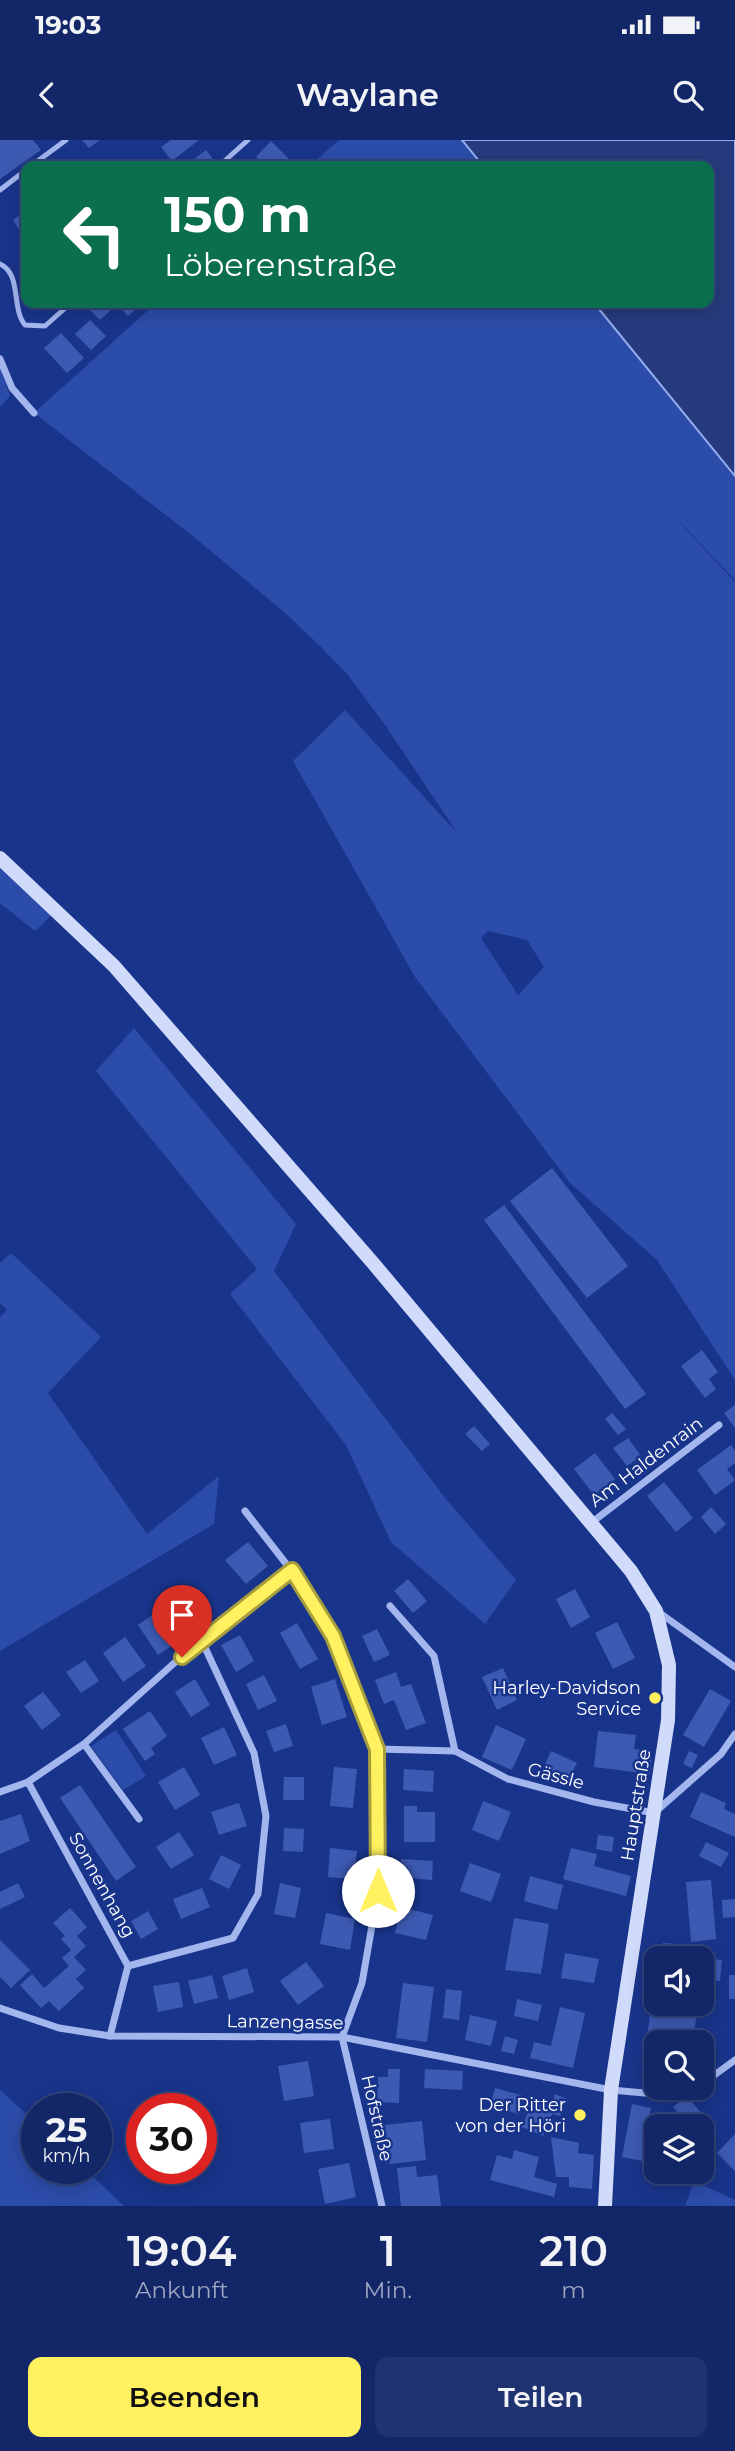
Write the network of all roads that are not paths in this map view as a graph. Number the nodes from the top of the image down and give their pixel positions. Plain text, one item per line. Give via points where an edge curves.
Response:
1 (66, 140) edge
2 (248, 140) edge
3 (38, 161) edge
4 (225, 161) edge
5 (21, 174) edge
6 (0, 190) edge
7 (0, 264) edge
8 (65, 308) edge
9 (0, 359) edge
10 (34, 413) dead end
11 (0, 858) edge
12 (719, 1425) dead end
13 (245, 1511) dead end
14 (591, 1523) junction
15 (292, 1570) junction
16 (390, 1606) dead end
17 (656, 1611) junction
18 (201, 1639) junction
19 (735, 1667) edge
20 (735, 1734) edge
21 (84, 1744) junction
22 (377, 1749) junction
23 (455, 1751) junction
24 (28, 1782) junction
25 (0, 1792) edge
26 (654, 1813) junction
27 (139, 1819) dead end
28 (128, 1966) junction
29 (0, 2008) edge
30 (110, 2036) junction
31 (342, 2037) junction
32 (735, 2060) edge
33 (714, 2075) edge
34 (611, 2090) junction
35 (644, 2093) edge
36 (382, 2206) edge
37 (605, 2206) edge

1 - 3 lane
2 - 4 lane
5 - 6 lane
7 - 8 lane via 12,276 18,317 25,325 45,326
9 - 10 street via 12,387
11 - 14 main road, Hauptstraße via 114,966 451,1354
12 - 14 street, Am Haldenrain
13 - 15 street
14 - 17 main road, Hauptstraße via 631,1571
15 - 18 street
15 - 22 street via 333,1636
16 - 23 street via 434,1656
17 - 19 street
17 - 26 main road, Hauptstraße via 669,1665 668,1720
18 - 21 street
18 - 28 street via 254,1753 266,1816 258,1894 233,1938
20 - 26 street via 721,1754
21 - 24 street
21 - 27 street
22 - 23 street, Gässle
22 - 31 street via 378,1891 362,1983
23 - 26 street, Gässle via 508,1779
24 - 25 street
24 - 28 street, Sonnenhang
26 - 34 main road, Hauptstraße
28 - 30 street, Sonnenhang
29 - 30 street, Lanzengasse via 59,2028
30 - 31 street, Lanzengasse
31 - 34 street, Lanzengasse
31 - 36 street, Hofstraße
32 - 33 street
34 - 35 street, Lanzengasse
34 - 37 main road, Hauptstraße

